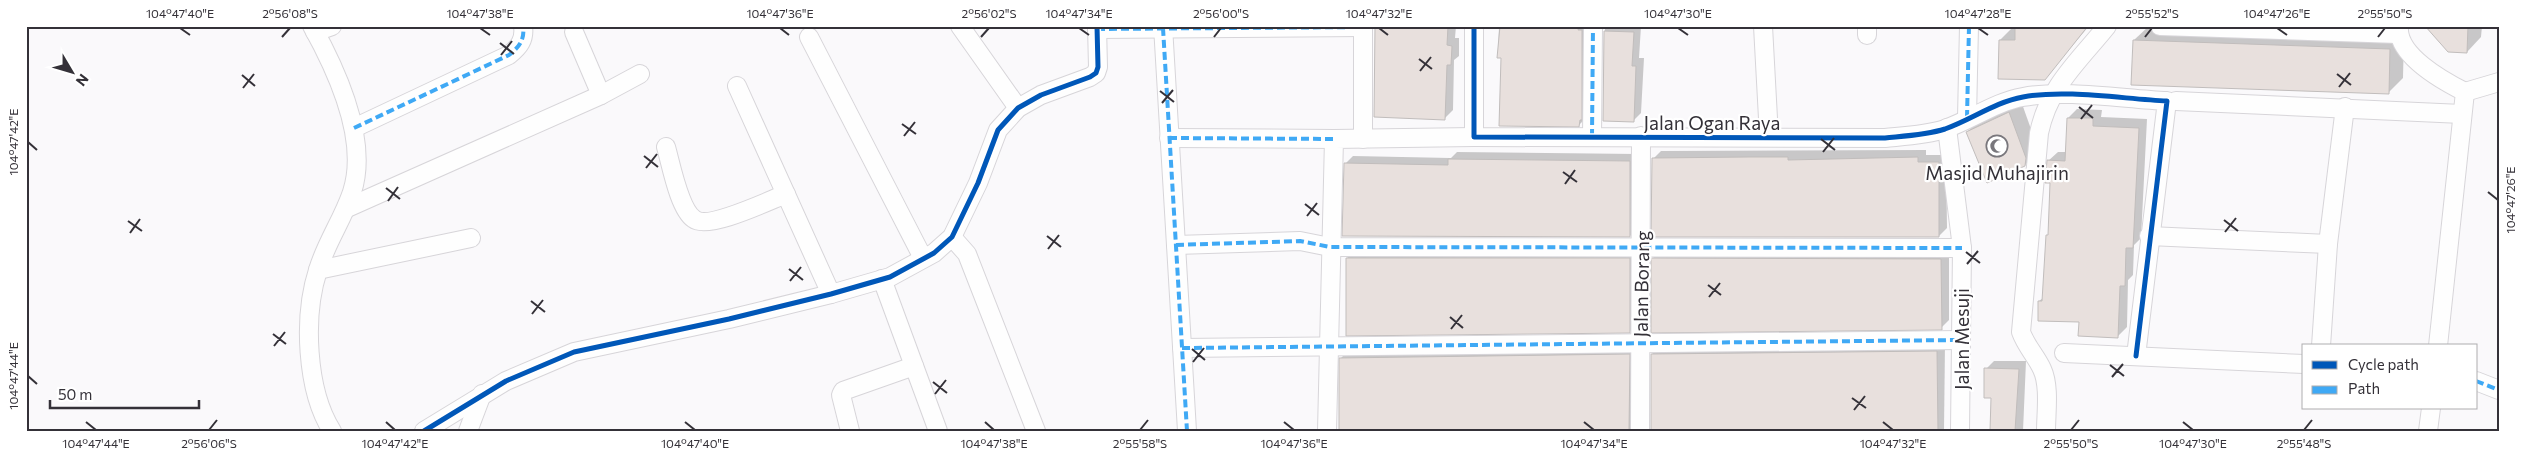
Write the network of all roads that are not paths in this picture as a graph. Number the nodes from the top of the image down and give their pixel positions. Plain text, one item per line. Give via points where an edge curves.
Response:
1 (332, 26) edge
2 (523, 26) edge
3 (960, 26) edge
4 (1474, 26) edge
5 (1593, 26) edge
6 (1763, 26) edge
7 (1970, 26) edge
8 (2106, 26) edge
9 (2160, 26) edge
10 (1163, 27) edge
11 (1264, 27) edge
12 (1363, 27) edge
13 (1097, 28) edge
14 (314, 29) edge
15 (2399, 30) edge
16 (574, 32) dead end
17 (809, 37) dead end
18 (640, 74) dead end
19 (2499, 82) edge
20 (737, 86) dead end
21 (2465, 92) junction
22 (601, 95) junction
23 (2052, 95) junction
24 (2176, 102) dead end
25 (2345, 107) junction
26 (1018, 108) junction
27 (2462, 114) junction
28 (1967, 118) junction
29 (354, 128) junction
30 (1947, 128) junction
31 (1592, 136) junction
32 (1641, 136) junction
33 (1474, 137) junction
34 (1769, 137) junction
35 (1169, 138) junction
36 (1334, 139) junction
37 (1363, 139) junction
38 (666, 147) dead end
39 (786, 194) junction
40 (347, 208) junction
41 (2149, 236) junction
42 (952, 237) junction
43 (471, 238) dead end
44 (2328, 244) junction
45 (1176, 245) junction
46 (1642, 246) junction
47 (1330, 247) junction
48 (1962, 248) junction
49 (923, 258) junction
50 (318, 270) junction
51 (882, 279) junction
52 (831, 294) junction
53 (1961, 340) junction
54 (1640, 343) junction
55 (1329, 344) junction
56 (2321, 344) edge
57 (2438, 344) edge
58 (1182, 348) junction
59 (2064, 353) dead end
60 (2136, 356) junction
61 (2302, 364) edge
62 (914, 366) junction
63 (2478, 383) edge
64 (2499, 390) edge
65 (482, 394) junction
66 (2431, 410) edge
67 (332, 431) edge
68 (424, 431) edge
69 (468, 431) edge
70 (850, 431) edge
71 (938, 431) edge
72 (1036, 431) edge
73 (1186, 431) edge
74 (1327, 431) edge
75 (1640, 431) edge
76 (1960, 431) edge
77 (2046, 431) edge
78 (2428, 431) edge

1 - 14 street
2 - 29 street via 524,36 509,55
3 - 26 street
4 - 33 street
5 - 31 street
6 - 34 street
7 - 28 street
8 - 23 street
9 - 15 street
10 - 11 street
10 - 13 street
10 - 35 street
11 - 12 street
12 - 37 street
13 - 26 street via 1096,72 1041,94
14 - 29 street via 333,68
15 - 21 street via 2416,60
16 - 22 street
17 - 49 street
18 - 22 street
19 - 21 street
20 - 39 street
21 - 27 street
22 - 40 street
23 - 28 street, Jalan Ogan Raya via 2021,97
23 - 41 street, Jalan Ogan Raya via 2167,101
23 - 77 street via 2039,133 2021,332 2045,379
24 - 25 street
25 - 27 street
25 - 44 street
26 - 42 street via 998,130 978,183
27 - 57 street
28 - 30 street, Jalan Ogan Raya
29 - 40 street via 357,170
30 - 34 street, Jalan Ogan Raya via 1885,138
30 - 48 street, Jalan Mesuji
31 - 32 street, Jalan Ogan Raya
31 - 33 street, Jalan Ogan Raya
32 - 34 street, Jalan Ogan Raya
32 - 46 street, Jalan Borang
33 - 37 street, Jalan Ogan Raya
35 - 36 street, Jalan Ogan Raya
35 - 45 street
36 - 37 street, Jalan Ogan Raya
36 - 47 street
38 - 39 street via 684,208 693,219 715,221
39 - 52 street
40 - 50 street
41 - 44 street
41 - 60 street
42 - 49 street
42 - 72 street via 966,254
43 - 50 street
44 - 56 street
45 - 47 street via 1300,241
45 - 58 street
46 - 47 street
46 - 48 street
46 - 54 street, Jalan Borang
47 - 55 street
48 - 53 street, Jalan Mesuji
49 - 51 street
50 - 67 street via 310,325 310,369 320,407
51 - 52 street
51 - 62 street
52 - 65 street via 574,352
53 - 54 street
53 - 76 street, Jalan Mesuji
54 - 55 street
54 - 75 street, Jalan Borang
55 - 58 street
55 - 74 street
58 - 73 street
59 - 60 street
60 - 61 street
62 - 70 street via 844,391 841,395
62 - 71 street
63 - 64 street
65 - 68 street
65 - 69 street
66 - 78 street

